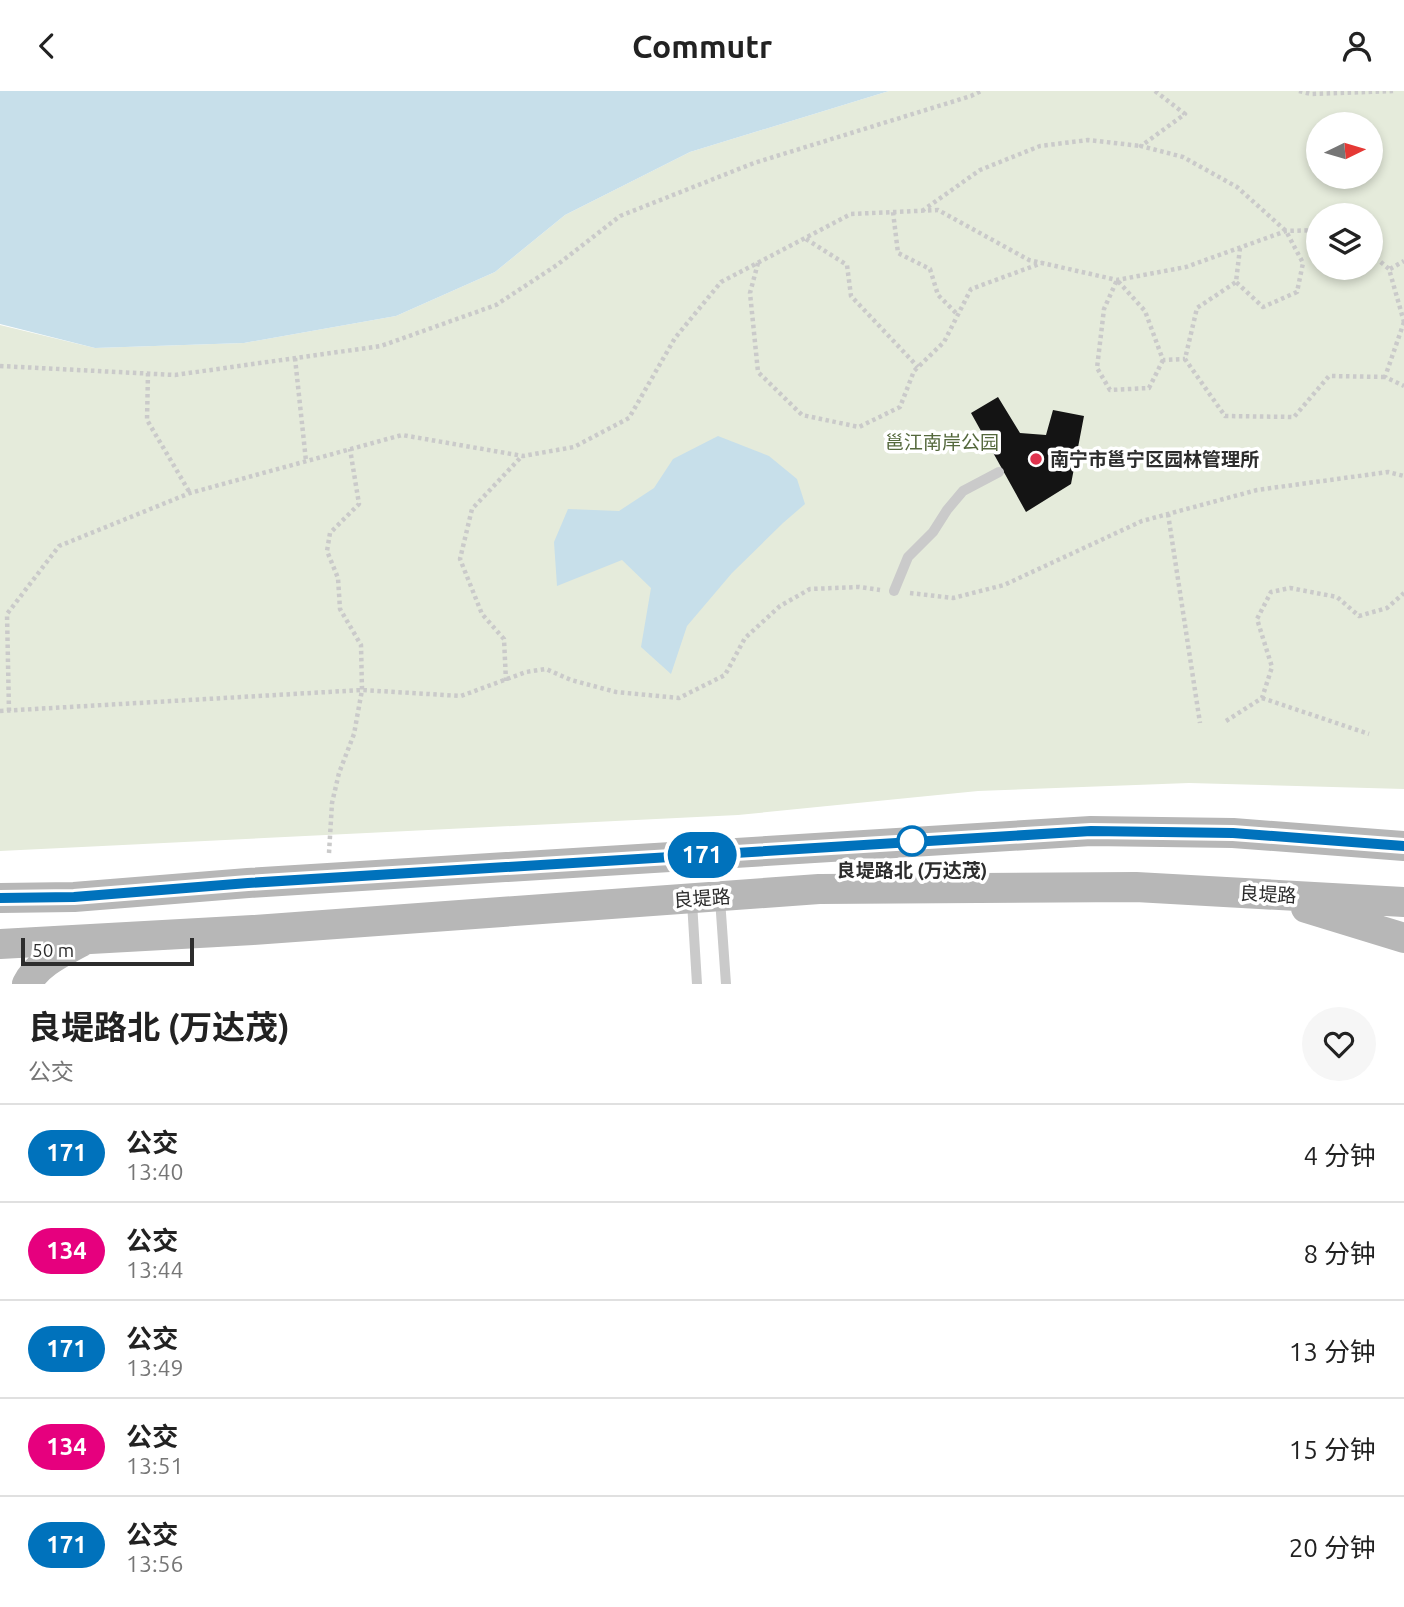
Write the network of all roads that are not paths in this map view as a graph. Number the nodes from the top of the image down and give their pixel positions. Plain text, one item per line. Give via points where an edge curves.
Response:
1 (999, 472) dead end
2 (894, 591) road end
3 (1404, 846) edge
4 (248, 883) junction
5 (1262, 894) junction
6 (0, 898) edge
7 (706, 898) junction
8 (1404, 902) edge
9 (253, 930) junction
10 (1404, 938) edge
11 (85, 940) junction
12 (0, 944) edge
13 (27, 984) edge
14 (697, 984) edge
15 (726, 984) edge

1 - 2 lane via 963,491 933,533 908,557
3 - 4 main road via 1233,833 1091,831
4 - 6 main road
4 - 9 main road
5 - 7 main road, 良堤路 via 1136,887 819,889
5 - 8 main road, 良堤路
5 - 10 main road
7 - 9 main road, 良堤路
7 - 14 lane
7 - 15 lane
9 - 11 main road, 良堤路
11 - 12 main road, 良堤路
11 - 13 main road via 58,954 32,974

